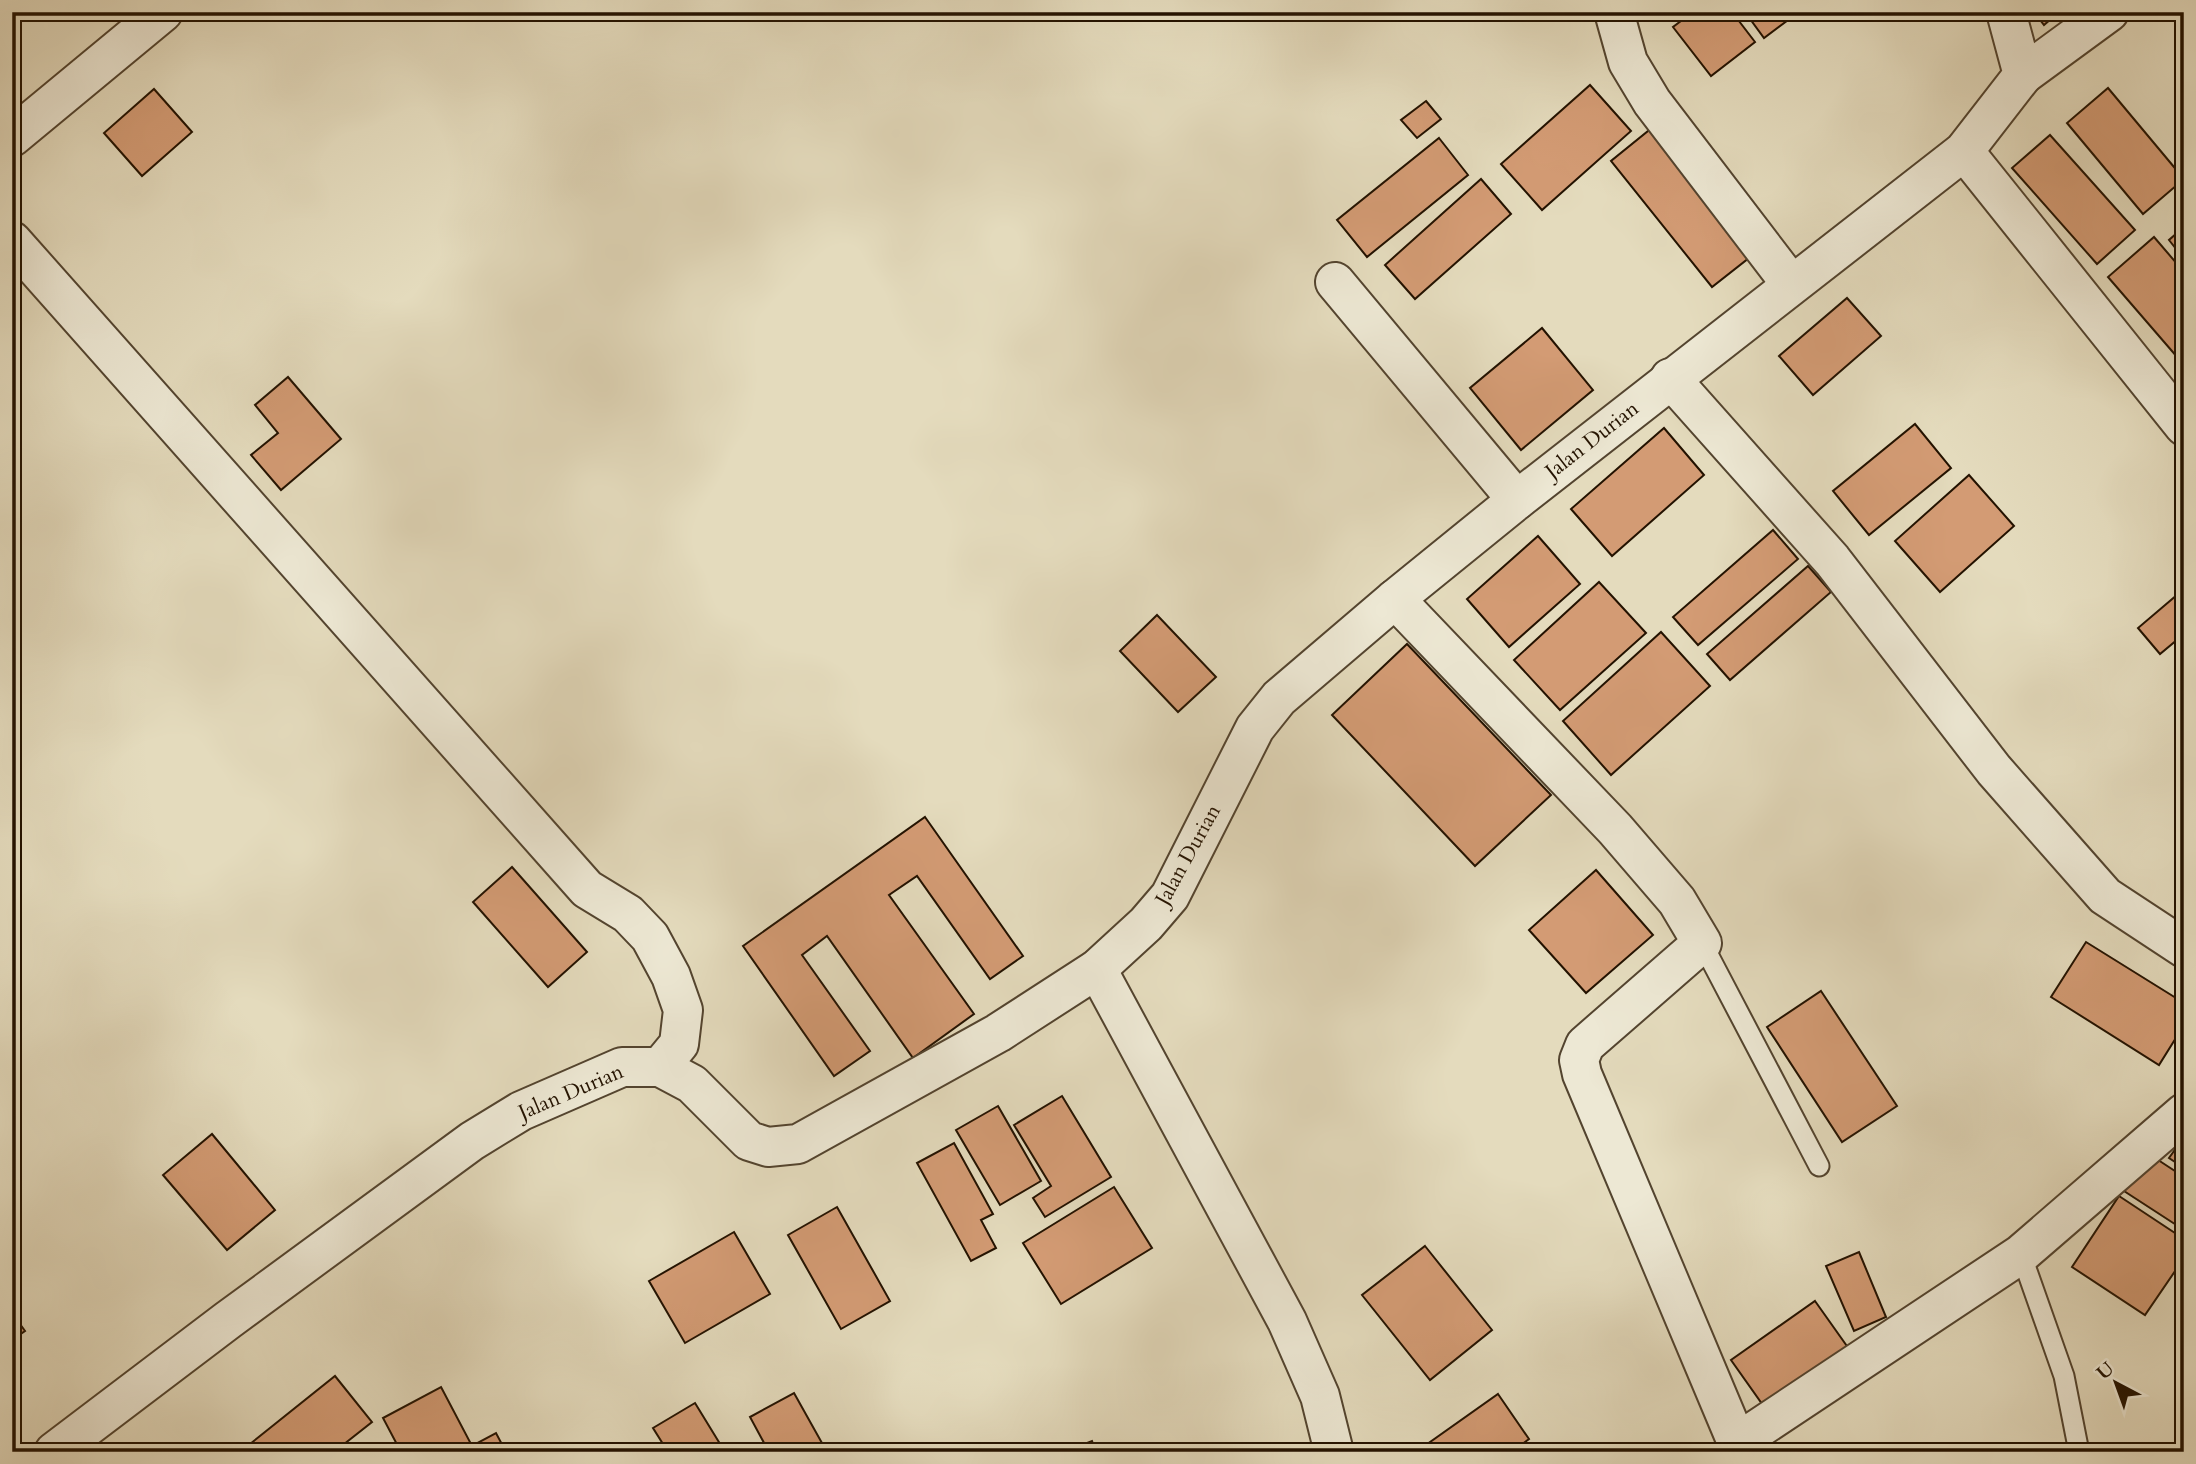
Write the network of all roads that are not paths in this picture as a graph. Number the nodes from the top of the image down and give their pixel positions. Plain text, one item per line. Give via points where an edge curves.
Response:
1 (163, 12) edge
2 (1614, 12) edge
3 (2006, 12) edge
4 (2109, 12) edge
5 (2023, 75) junction
6 (12, 137) edge
7 (1964, 151) junction
8 (12, 241) edge
9 (1335, 282) dead end
10 (1791, 284) junction
11 (1670, 378) junction
12 (2184, 426) edge
13 (1517, 500) junction
14 (1395, 599) junction
15 (1702, 943) junction
16 (2184, 948) edge
17 (1097, 969) junction
18 (660, 1067) junction
19 (2184, 1113) edge
20 (1819, 1166) dead end
21 (2021, 1254) junction
22 (73, 1445) edge
23 (1740, 1447) edge
24 (1334, 1452) edge
25 (2079, 1452) edge

1 - 6 street
2 - 10 street via 1628,62 1652,102
3 - 5 street
4 - 5 street, Jalan Durian
5 - 7 street, Jalan Durian
7 - 10 street, Jalan Durian
7 - 12 street
8 - 18 street via 561,861 587,889 628,914 650,937 683,1010 679,1044
9 - 13 street
10 - 11 street, Jalan Durian
11 - 13 street, Jalan Durian
11 - 16 street via 1832,560 1994,769 2105,896
13 - 14 street, Jalan Durian
14 - 15 street via 1615,830 1677,901
14 - 17 street, Jalan Durian via 1279,698 1255,727 1170,896
15 - 20 lane
15 - 23 street via 1585,1045 1580,1060 1582,1074
17 - 18 street, Jalan Durian via 998,1033 798,1144 768,1147 749,1141 692,1084
17 - 24 street via 1287,1321 1320,1396
18 - 22 street, Jalan Durian via 622,1067 521,1111 472,1141 228,1320
19 - 21 street
21 - 23 street
21 - 25 lane via 2064,1376

